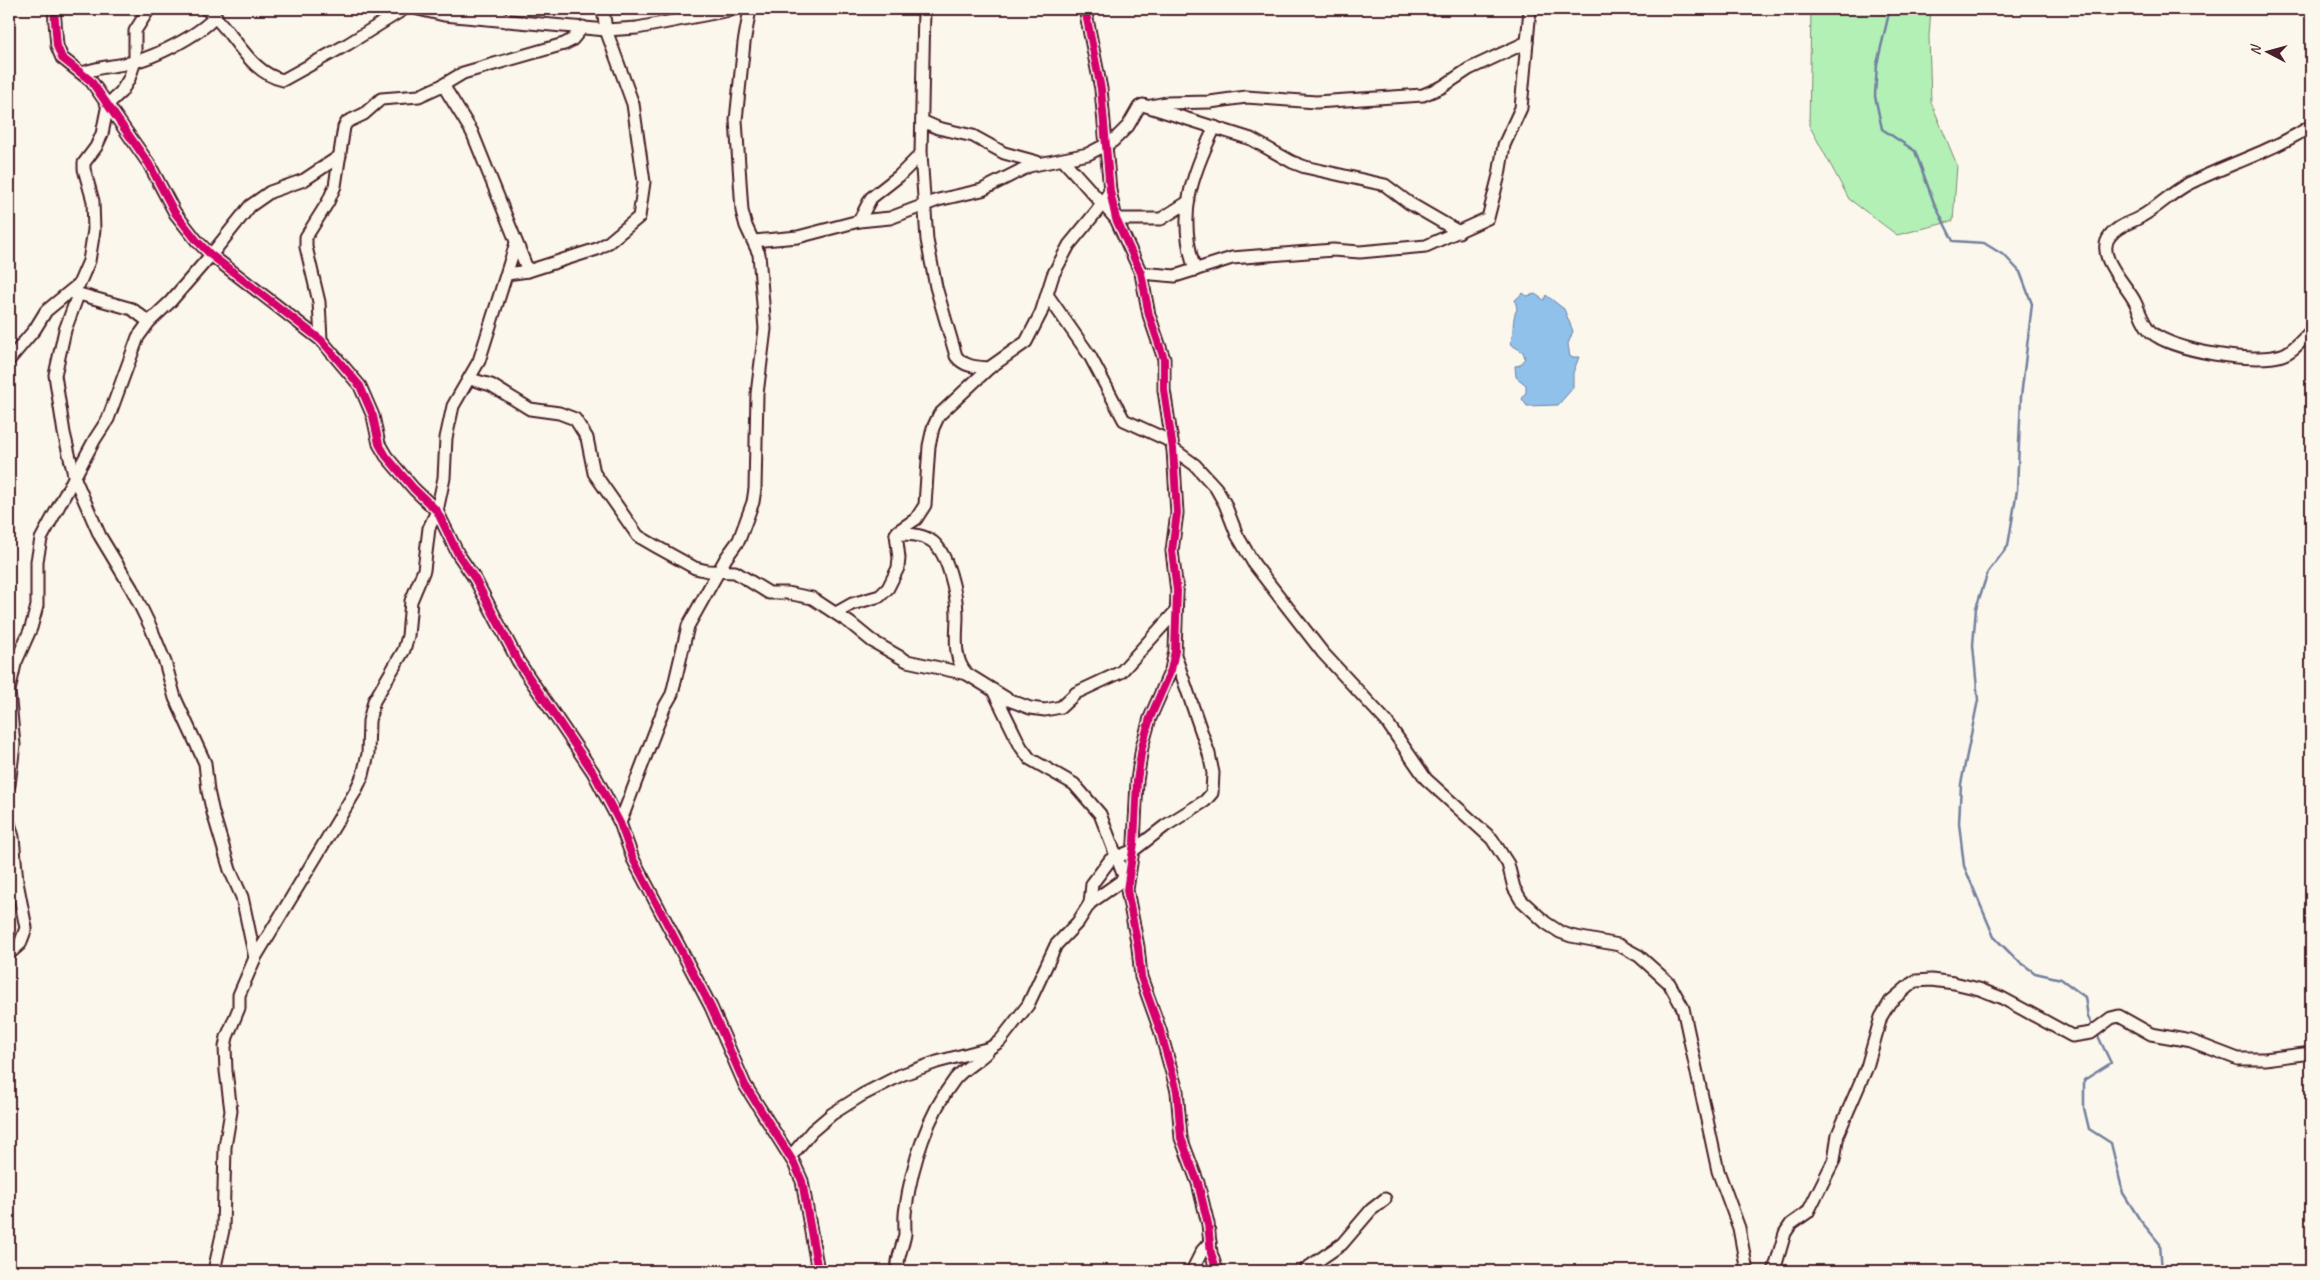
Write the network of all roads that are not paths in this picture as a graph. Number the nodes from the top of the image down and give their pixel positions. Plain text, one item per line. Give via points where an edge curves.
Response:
1 (54, 9) edge
2 (149, 9) edge
3 (206, 9) edge
4 (404, 9) edge
5 (418, 9) edge
6 (490, 9) edge
7 (603, 9) edge
8 (735, 9) edge
9 (750, 9) edge
10 (924, 9) edge
11 (1085, 9) edge
12 (1530, 9) edge
13 (216, 16) junction
14 (506, 21) junction
15 (583, 27) junction
16 (606, 30) junction
17 (1527, 42) junction
18 (135, 61) junction
19 (82, 73) junction
20 (443, 85) junction
21 (108, 104) junction
22 (1151, 106) junction
23 (922, 121) junction
24 (2311, 126) edge
25 (1215, 127) junction
26 (1107, 145) junction
27 (922, 154) junction
28 (340, 156) junction
29 (1063, 160) junction
30 (1038, 163) junction
31 (1110, 191) junction
32 (1188, 202) junction
33 (1102, 204) junction
34 (924, 205) junction
35 (1116, 219) junction
36 (858, 221) junction
37 (1459, 232) junction
38 (754, 241) junction
39 (516, 243) junction
40 (211, 255) junction
41 (1195, 270) junction
42 (528, 271) junction
43 (1141, 273) junction
44 (507, 274) junction
45 (75, 293) junction
46 (1048, 296) junction
47 (149, 322) junction
48 (2311, 331) edge
49 (321, 340) junction
50 (9, 360) edge
51 (989, 368) junction
52 (470, 379) junction
53 (1173, 446) junction
54 (75, 479) junction
55 (437, 511) junction
56 (896, 534) junction
57 (719, 571) junction
58 (1176, 611) junction
59 (836, 614) junction
60 (1174, 655) junction
61 (968, 674) junction
62 (992, 688) junction
63 (9, 785) edge
64 (9, 823) edge
65 (620, 823) junction
66 (1134, 850) junction
67 (1116, 856) junction
68 (1125, 882) junction
69 (1090, 903) junction
70 (9, 954) edge
71 (255, 958) junction
72 (990, 1048) junction
73 (2311, 1053) edge
74 (790, 1156) junction
75 (1385, 1199) dead end
76 (1210, 1242) junction
77 (214, 1271) edge
78 (818, 1271) edge
79 (898, 1271) edge
80 (1192, 1271) edge
81 (1217, 1271) edge
82 (1303, 1271) edge
83 (1747, 1271) edge
84 (1774, 1271) edge

1 - 19 street via 62,58
2 - 18 street via 135,31
3 - 13 street
4 - 13 street via 283,80 265,73
5 - 14 street
6 - 14 street
7 - 16 street
8 - 16 street via 637,28
9 - 38 street via 736,120 742,211
10 - 23 street
11 - 26 street via 1101,88
12 - 17 street
13 - 18 street via 200,32
14 - 15 street
15 - 16 street
15 - 20 street via 564,44 463,74
16 - 42 street via 633,104 644,182 639,217 597,248
17 - 22 street via 1423,95 1316,102 1246,97
17 - 37 street via 1521,108 1504,145 1490,216
18 - 19 street
18 - 21 street via 121,92
19 - 21 street
20 - 28 street via 419,96 387,97 374,103 364,114 347,122
20 - 39 street via 472,132
21 - 40 street via 148,164 170,205 196,241
21 - 45 street via 102,134 84,163 93,201 93,247
22 - 25 street
22 - 26 street via 1139,107 1128,126
23 - 27 street
23 - 30 street via 973,136 1004,152
24 - 48 street via 2186,185 2141,217 2119,227 2108,238 2105,247 2146,326 2177,346 2239,357 2274,356 2292,349
25 - 32 street via 1195,168
25 - 37 street via 1251,139 1305,167 1385,185
26 - 29 street
26 - 31 street
27 - 34 street
27 - 36 street via 871,198
28 - 40 street via 304,180 260,197
28 - 49 street via 335,186 306,237 319,302
29 - 30 street
29 - 33 street
30 - 34 street via 1017,170 982,190
31 - 33 street
31 - 35 street
32 - 35 street via 1161,220
32 - 41 street via 1188,240
33 - 35 street
33 - 46 street via 1069,245 1053,274
34 - 36 street via 890,218
34 - 51 street via 931,265 956,356 968,365
35 - 43 street
36 - 38 street via 798,237
37 - 41 street via 1426,246 1232,258
38 - 57 street via 761,269 765,330 757,394 755,490 740,540
39 - 42 street
39 - 44 street
40 - 47 street
40 - 49 street
41 - 43 street via 1175,276
42 - 44 street
43 - 53 street via 1149,315 1164,359 1164,390
44 - 52 street via 479,361
45 - 47 street via 132,309
45 - 50 street via 46,311
45 - 54 street via 55,375
46 - 51 street via 1026,342
46 - 53 street via 1090,356 1124,420
47 - 54 street via 134,346 108,419
49 - 55 street via 360,386 386,456
51 - 56 street via 939,415 930,446 925,505 916,519
52 - 55 street via 453,406
52 - 57 street via 491,384 530,409 575,419 587,438 594,473 638,536 695,568
53 - 58 street via 1177,520 1172,551
53 - 83 street via 1216,488 1254,564 1323,653 1386,721 1426,779 1496,844 1511,870 1514,888 1521,900 1560,932 1619,945 1639,956 1669,983 1683,1008 1718,1171 1738,1228
54 - 63 street via 48,523 39,546 37,606 15,664 10,691 14,746
54 - 71 street via 100,536 151,628 175,698 205,763 213,813 230,870 242,897
55 - 65 street via 518,661 593,772
55 - 71 street via 429,528 424,570 412,601 404,650 374,701 363,776
56 - 59 street via 898,568 888,588 880,596 852,604
56 - 61 street via 924,538 939,549 954,585 959,663
57 - 59 street via 735,572 769,593 812,598
57 - 65 street via 686,632 672,694
58 - 60 street
58 - 62 street via 1121,672 1076,693 1061,707 1030,708 1009,700
59 - 61 street via 907,660
60 - 66 street via 1140,754
60 - 66 street via 1209,754 1213,788 1209,798
61 - 62 street
62 - 67 street via 1021,747 1030,759 1074,784 1092,804 1105,825
64 - 70 street via 14,837 16,882 26,928 20,944
65 - 74 street via 633,859 711,1007 745,1085
66 - 67 street
66 - 68 street
67 - 68 street
67 - 69 street via 1103,867 1092,884
68 - 69 street
68 - 76 street via 1141,977 1177,1091 1181,1138 1198,1183
69 - 72 street via 1078,922 1053,949 1021,1017
71 - 77 street via 239,995 239,1008 225,1047 231,1112 225,1147 223,1230
72 - 74 street via 901,1075 862,1095 832,1114
72 - 79 street via 958,1076 935,1113 912,1177
73 - 84 street via 2238,1059 2191,1041 2151,1034 2119,1016 2091,1033 2072,1036 1992,994 1943,981 1916,981 1890,1002 1881,1017 1867,1067 1838,1134 1834,1160 1808,1212 1785,1233
74 - 78 street via 802,1181
75 - 82 street via 1371,1210 1342,1244
76 - 80 street
76 - 81 street

